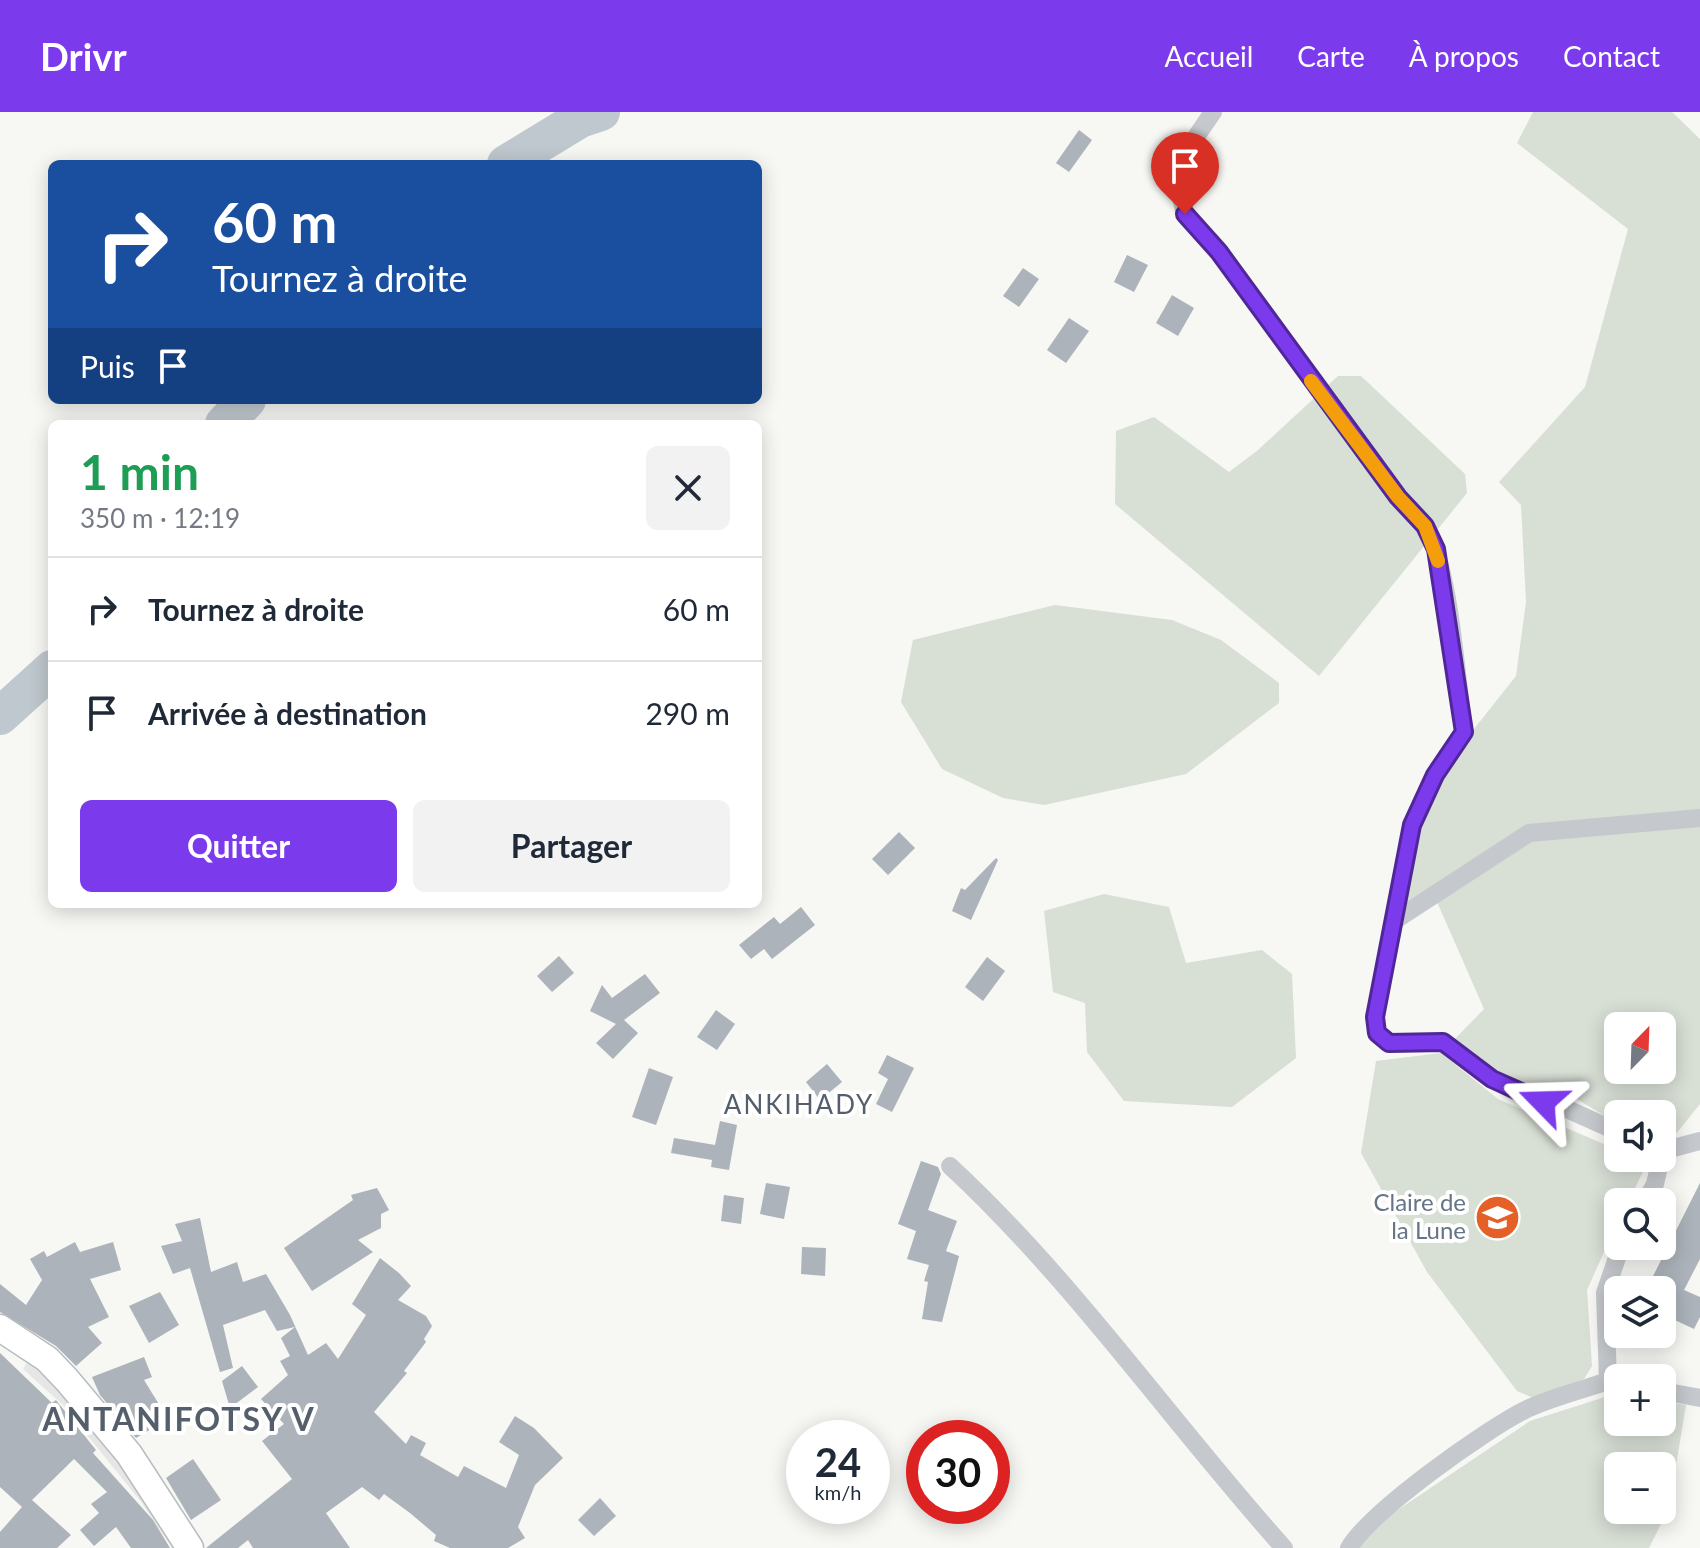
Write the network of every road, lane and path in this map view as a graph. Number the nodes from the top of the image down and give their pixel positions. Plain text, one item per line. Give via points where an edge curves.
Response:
1 (1213, 112) edge
2 (1700, 818) edge
3 (1394, 921) junction
4 (1604, 1126) edge
5 (1700, 1141) edge
6 (1676, 1149) edge
7 (950, 1166) dead end
8 (1616, 1260) edge
9 (0, 1328) edge
10 (1611, 1364) edge
11 (1604, 1385) edge
12 (1676, 1394) edge
13 (1700, 1398) edge
14 (190, 1548) edge
15 (1284, 1548) edge
16 (1349, 1548) edge

1 - 3 street via 1174,169 1185,214 1425,526 1436,549 1464,732 1435,775 1412,825
2 - 3 street via 1529,833
3 - 4 street via 1375,1017 1377,1033 1389,1043 1443,1042 1520,1094
5 - 6 street
7 - 15 street via 1074,1298
8 - 10 street via 1605,1293
9 - 14 street via 47,1359 67,1380 129,1454
11 - 16 street via 1527,1409 1378,1515
12 - 13 street

